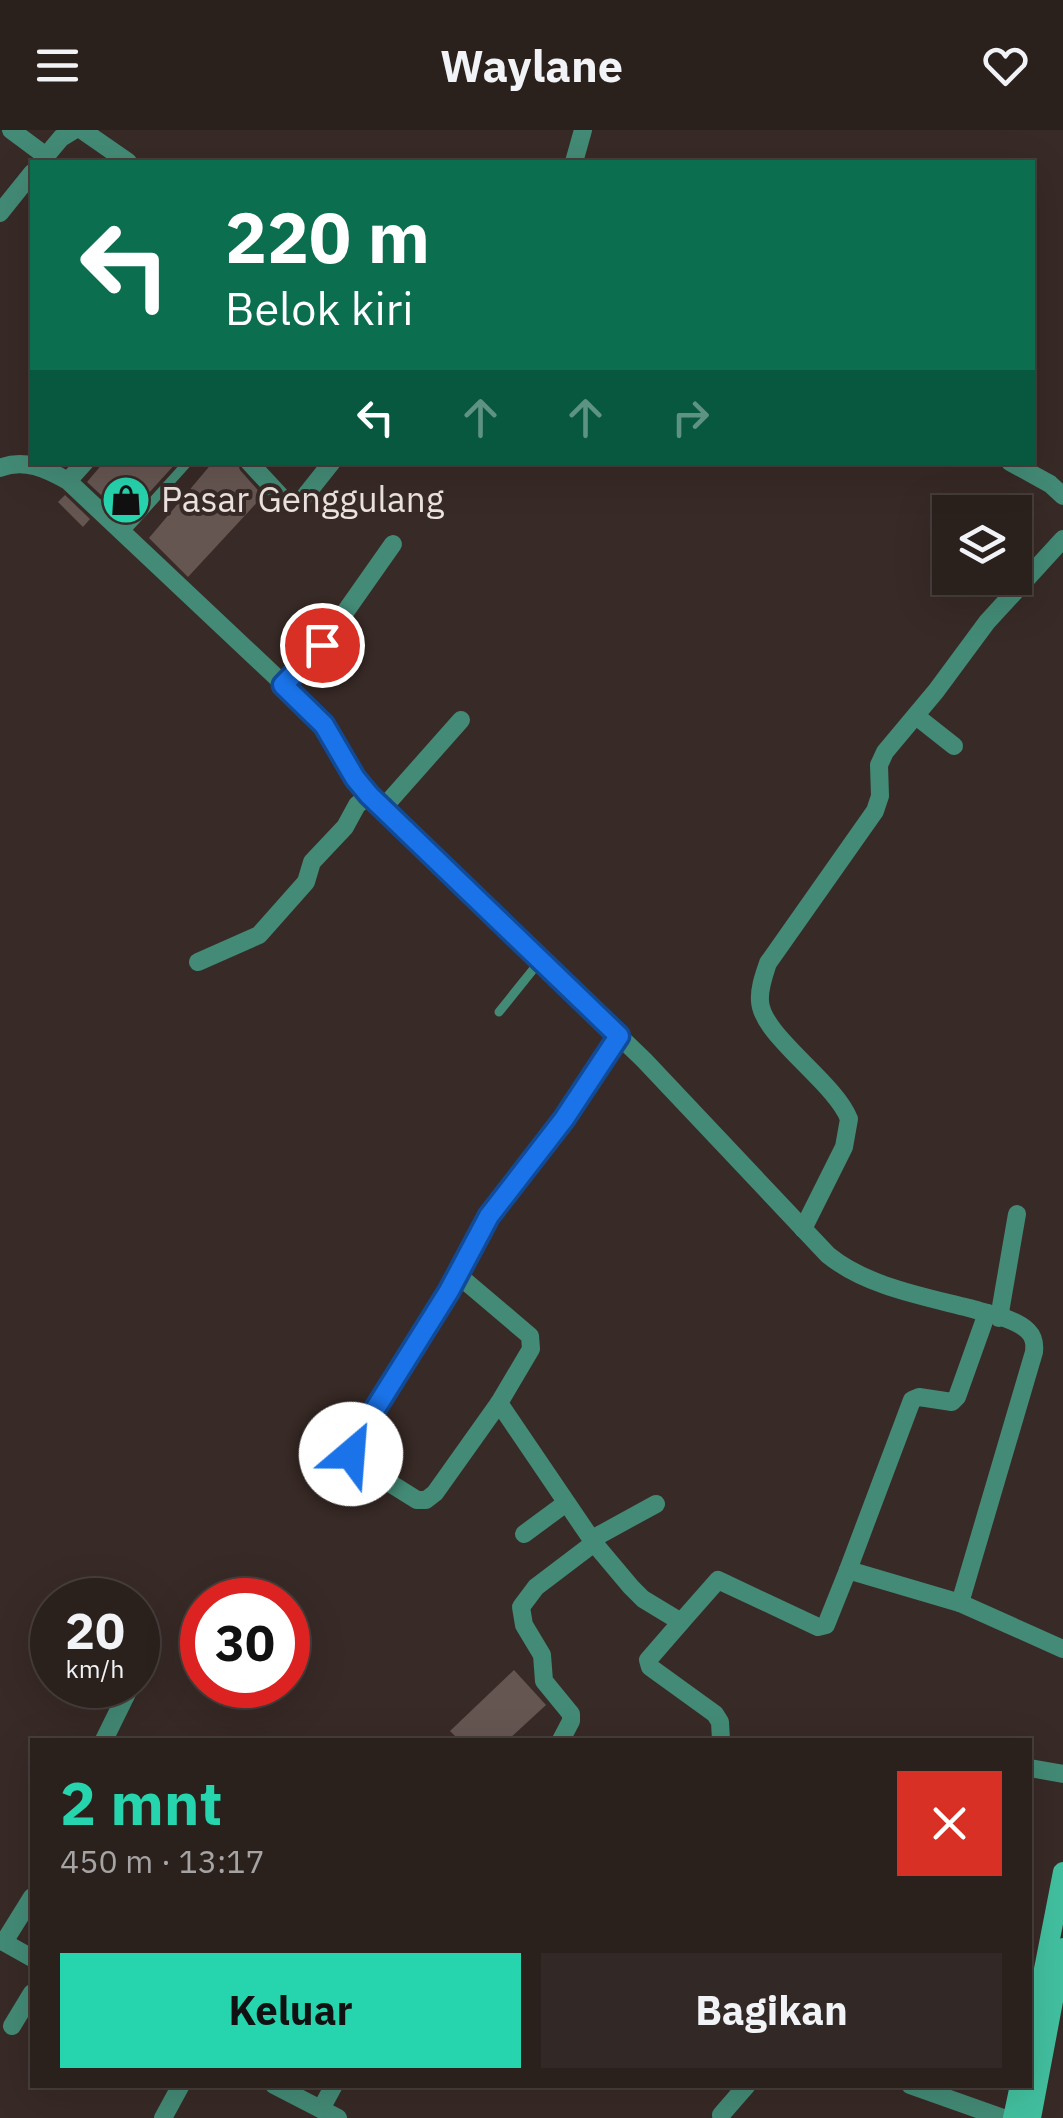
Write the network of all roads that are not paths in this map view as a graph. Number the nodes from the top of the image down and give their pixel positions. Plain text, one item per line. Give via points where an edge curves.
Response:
1 (11, 130) edge
2 (74, 130) edge
3 (82, 130) edge
4 (583, 130) edge
5 (44, 159) edge
6 (125, 160) edge
7 (575, 160) edge
8 (30, 176) edge
9 (0, 213) edge
10 (30, 464) edge
11 (33, 465) edge
12 (82, 465) edge
13 (185, 465) edge
14 (252, 465) edge
15 (330, 465) edge
16 (1015, 465) edge
17 (0, 468) edge
18 (68, 481) junction
19 (1063, 496) edge
20 (124, 534) junction
21 (1063, 539) edge
22 (393, 544) dead end
23 (283, 685) junction
24 (916, 716) junction
25 (461, 720) dead end
26 (954, 746) dead end
27 (376, 802) junction
28 (540, 961) junction
29 (198, 962) dead end
30 (499, 1012) dead end
31 (619, 1036) junction
32 (1017, 1214) dead end
33 (802, 1229) junction
34 (458, 1275) junction
35 (993, 1315) junction
36 (499, 1402) junction
37 (566, 1503) junction
38 (656, 1504) dead end
39 (524, 1534) dead end
40 (593, 1541) junction
41 (848, 1570) junction
42 (960, 1602) junction
43 (681, 1622) junction
44 (1063, 1649) edge
45 (120, 1708) edge
46 (105, 1738) edge
47 (562, 1738) edge
48 (721, 1738) edge
49 (1032, 1768) edge
50 (1063, 1774) edge
51 (1063, 1872) edge
52 (30, 1900) edge
53 (2, 1941) edge
54 (1063, 1948) edge
55 (30, 1957) edge
56 (1046, 1989) edge
57 (30, 1996) edge
58 (12, 2026) dead end
59 (1032, 2034) edge
60 (179, 2088) edge
61 (280, 2088) edge
62 (334, 2088) edge
63 (744, 2088) edge
64 (918, 2088) edge
65 (1019, 2088) edge
66 (330, 2114) edge
67 (721, 2115) dead end
68 (163, 2118) edge
69 (1003, 2118) edge
70 (1012, 2118) edge
71 (1032, 2118) edge

1 - 5 street
2 - 5 street
3 - 6 street
4 - 7 street
8 - 9 street
10 - 17 street
11 - 18 street
12 - 18 street
13 - 20 lane
14 - 15 street via 294,505
16 - 19 street
18 - 20 street
20 - 23 street
21 - 24 street via 987,622
22 - 23 street via 322,645
23 - 27 street via 324,725
24 - 26 street
24 - 33 street via 879,764 880,796 866,827 764,976 760,1001 768,1022 849,1118 844,1147
25 - 27 street
27 - 28 street
27 - 29 street via 357,804 312,862 306,882 259,935
28 - 30 lane
28 - 31 street
31 - 33 street
31 - 34 street via 498,1202
32 - 35 street
33 - 35 street via 855,1273
34 - 36 street via 530,1336
34 - 36 street via 351,1454 426,1500
35 - 41 street via 958,1397 912,1400
35 - 42 street via 1031,1333 1034,1352
36 - 37 street
37 - 39 street
37 - 40 street
38 - 40 street
40 - 43 street via 643,1599
40 - 47 street via 521,1606 542,1655 544,1682 571,1714
41 - 42 street
41 - 43 street via 826,1625 718,1580
42 - 44 street
43 - 48 street via 652,1653 650,1667 715,1714
45 - 46 street
49 - 50 street
51 - 56 main road
52 - 53 street
53 - 55 street
54 - 56 main road
56 - 59 main road
56 - 71 main road
57 - 58 street
60 - 68 street
61 - 66 street
62 - 66 street
63 - 67 street
64 - 69 street
65 - 70 main road

